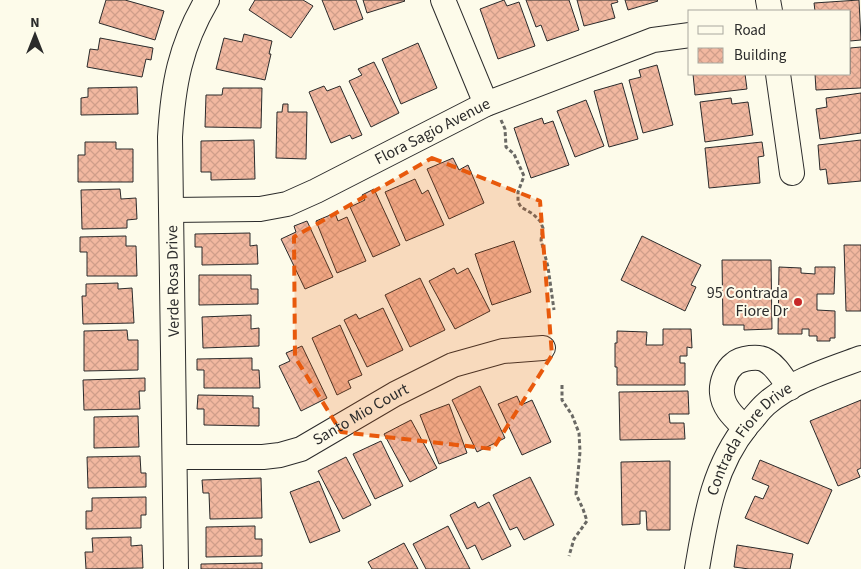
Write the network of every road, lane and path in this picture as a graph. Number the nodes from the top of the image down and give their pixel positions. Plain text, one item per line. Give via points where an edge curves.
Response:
1 (207, 0) edge
2 (443, 0) edge
3 (688, 35) edge
4 (778, 75) edge
5 (493, 111) junction
6 (792, 173) dead end
7 (172, 210) junction
8 (554, 310) dead end
9 (543, 348) dead end
10 (861, 358) edge
11 (562, 385) dead end
12 (790, 388) junction
13 (745, 428) junction
14 (175, 457) junction
15 (569, 556) dead end
16 (176, 569) edge
17 (697, 569) edge

1 - 7 street, Verde Rosa Drive via 180,58 172,96
2 - 5 street
3 - 5 street, Flora Sagio Avenue via 653,40
4 - 6 street
5 - 7 street, Flora Sagio Avenue via 287,204 260,209
5 - 8 path via 505,129 506,147 514,154 524,176 518,192 520,207 533,214 543,228 541,240
7 - 14 street, Verde Rosa Drive
9 - 14 street, Santo Mio Court via 503,351 453,365 395,394 301,449 263,457
10 - 12 street, Contrada Fiore Drive
11 - 15 path via 562,400 579,433 576,494 587,521 574,540
12 - 13 street, Contrada Fiore Drive via 766,404
12 - 13 street via 766,359 754,358 734,364 726,374 722,394 731,414
13 - 17 street, Contrada Fiore Drive via 720,470 706,513
14 - 16 street, Verde Rosa Drive

